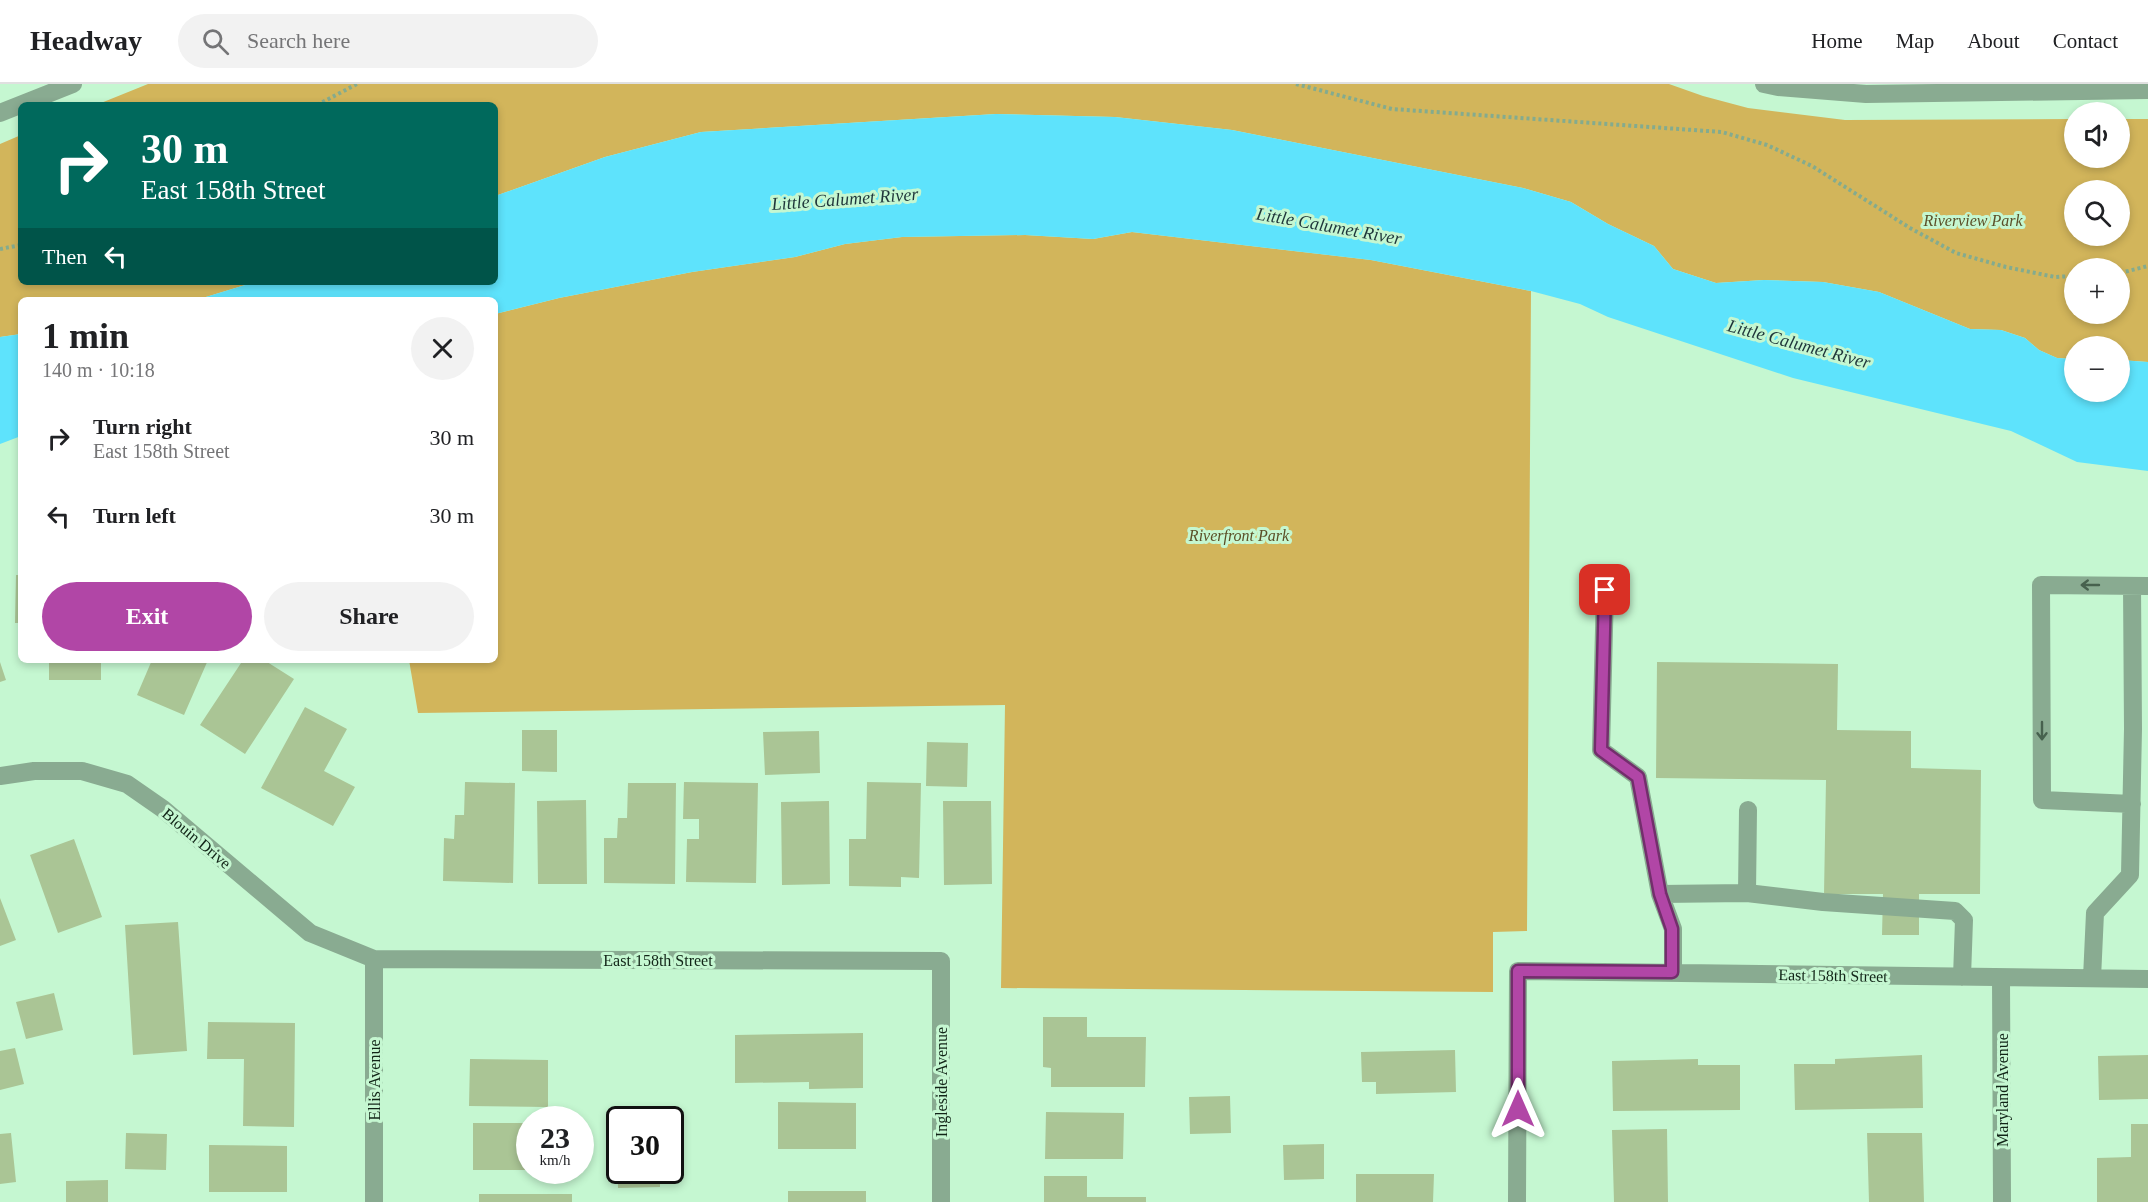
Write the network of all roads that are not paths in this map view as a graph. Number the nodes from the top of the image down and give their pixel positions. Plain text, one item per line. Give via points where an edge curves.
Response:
1 (73, 84) edge
2 (1764, 84) edge
3 (2148, 90) edge
4 (29, 102) edge
5 (18, 107) edge
6 (0, 114) edge
7 (2140, 586) edge
8 (1605, 590) dead end
9 (2141, 729) edge
10 (0, 776) edge
11 (2132, 804) junction
12 (1748, 810) dead end
13 (1747, 892) junction
14 (1660, 894) junction
15 (375, 959) junction
16 (941, 961) joint
17 (1672, 972) junction
18 (1962, 977) junction
19 (2001, 978) junction
20 (2092, 978) junction
21 (2148, 979) edge
22 (374, 1202) edge
23 (942, 1202) edge
24 (1517, 1202) edge
25 (2002, 1202) edge

1 - 4 street
2 - 3 street via 1866,94
5 - 6 street
7 - 9 street
7 -> 11 street via 2040,585 2042,800
8 - 14 street via 1601,750 1638,777
9 - 11 street
10 - 15 street, Blouin Drive via 82,771 127,784 163,809 310,933
11 - 20 street via 2130,875 2095,913
12 - 13 street
13 - 14 street
13 - 18 street via 1955,912 1964,920
14 - 17 street via 1672,929
15 - 16 street, East 158th Street
15 - 22 street, Ellis Avenue
16 - 23 street, Ingleside Avenue
17 - 18 street, East 158th Street
17 - 24 street, East 158th Street via 1518,971
18 - 19 street, East 158th Street
19 - 20 street, East 158th Street
19 - 25 street, Maryland Avenue
20 - 21 street, East 158th Street

